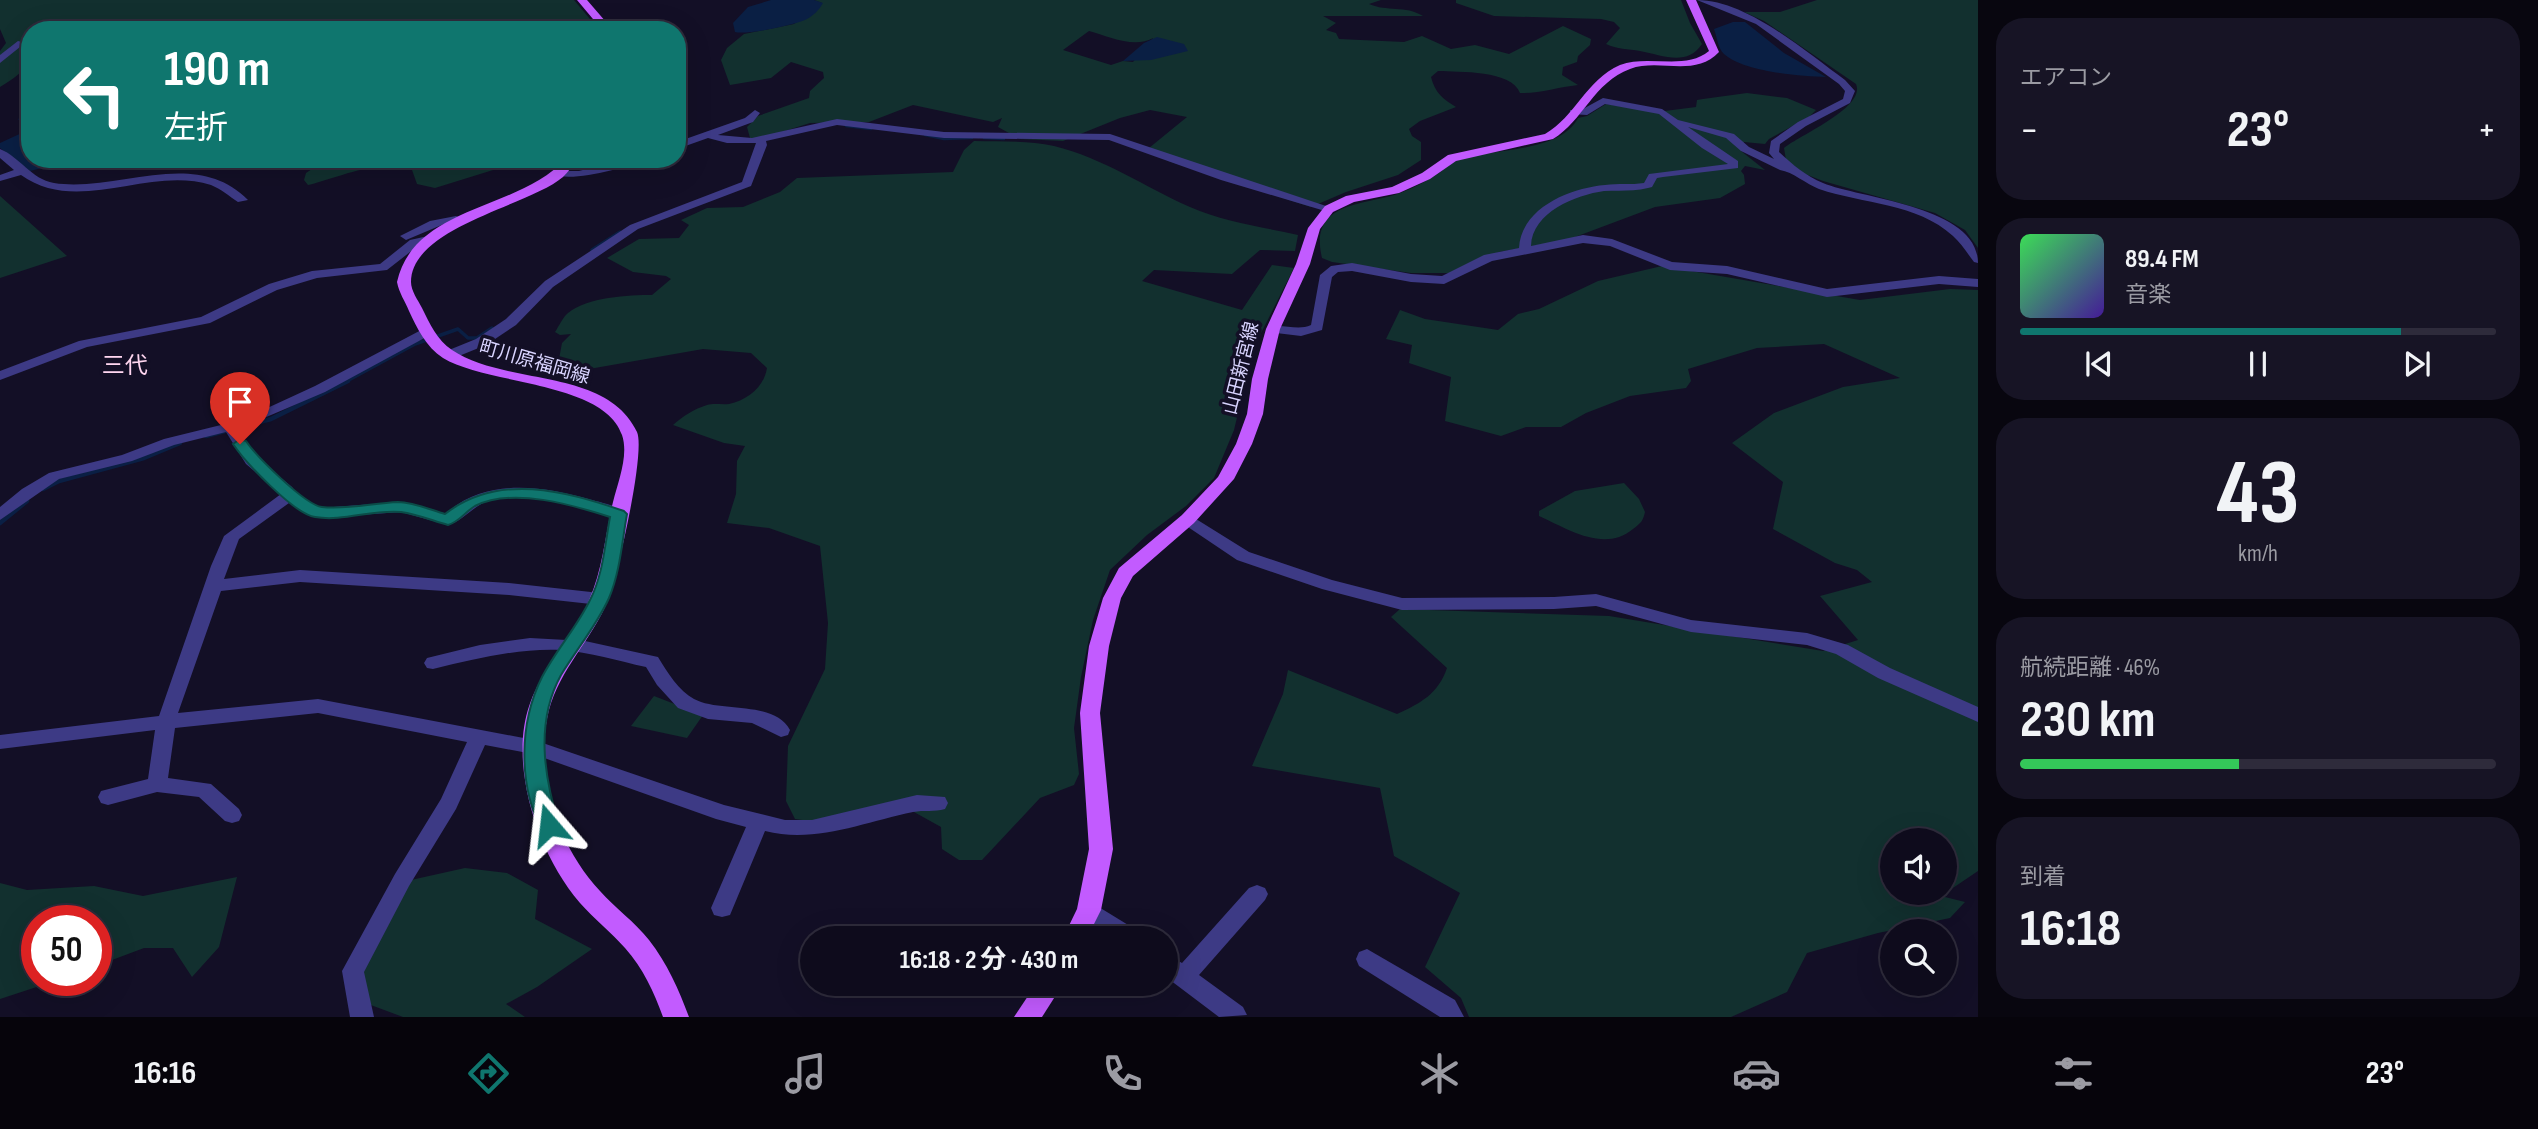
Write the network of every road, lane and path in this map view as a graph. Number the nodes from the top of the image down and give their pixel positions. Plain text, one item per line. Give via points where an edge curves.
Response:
1 (582, 0) edge
2 (1691, 0) edge
3 (1701, 0) edge
4 (1719, 3) edge
5 (600, 21) edge
6 (21, 43) dead end
7 (0, 60) edge
8 (1574, 112) junction
9 (755, 113) dead end
10 (1669, 120) junction
11 (708, 135) junction
12 (761, 140) junction
13 (686, 143) edge
14 (0, 152) edge
15 (564, 168) edge
16 (603, 168) edge
17 (23, 171) junction
18 (1789, 171) junction
19 (559, 174) junction
20 (0, 178) edge
21 (242, 200) dead end
22 (1329, 209) junction
23 (423, 236) junction
24 (404, 237) dead end
25 (1525, 251) junction
26 (1978, 259) edge
27 (388, 265) junction
28 (408, 266) junction
29 (1978, 283) edge
30 (1273, 329) junction
31 (425, 332) junction
32 (449, 355) junction
33 (0, 376) edge
34 (230, 427) junction
35 (289, 496) junction
36 (619, 514) junction
37 (0, 515) edge
38 (1188, 519) junction
39 (214, 586) junction
40 (600, 599) junction
41 (572, 645) junction
42 (433, 663) dead end
43 (1978, 715) edge
44 (166, 722) junction
45 (781, 730) dead end
46 (480, 737) junction
47 (0, 742) edge
48 (534, 747) junction
49 (157, 784) junction
50 (108, 797) dead end
51 (938, 803) dead end
52 (232, 815) dead end
53 (759, 821) junction
54 (1257, 894) dead end
55 (722, 908) dead end
56 (1089, 910) junction
57 (1081, 926) edge
58 (1112, 926) edge
59 (1367, 959) dead end
60 (1178, 966) edge
61 (1178, 973) edge
62 (1042, 996) edge
63 (1235, 1015) dead end
64 (362, 1017) edge
65 (676, 1017) edge
66 (1027, 1017) edge
67 (1452, 1017) edge

1 - 5 main road
2 - 8 main road via 1714,52 1709,58 1624,68
3 - 4 street
4 - 18 street via 1759,22 1850,91 1847,101 1775,143 1774,153
6 - 7 street
8 - 10 street via 1583,113 1603,101 1657,109
8 - 22 main road via 1562,130 1549,137 1452,158 1395,190 1350,199
9 - 11 street via 749,120
10 - 18 street via 1730,136 1745,149
10 - 25 street via 1734,166 1670,172 1653,176 1648,185 1639,188 1606,188 1569,198 1530,224
11 - 12 street via 734,141
11 - 13 street
12 - 22 street via 837,122 944,135 1110,137
12 - 32 street via 747,184 634,227 549,284 511,322 481,342
14 - 17 street
15 - 19 main road
16 - 19 street
17 - 20 street
17 - 21 street via 42,183 68,188 162,178 203,179
18 - 26 street via 1820,186 1934,218 1955,229
19 - 23 main road
22 - 30 main road, 山田新宮線 via 1314,228
23 - 24 street
23 - 27 street
23 - 28 main road
25 - 29 street via 1583,239 1612,243 1670,266 1727,270 1827,293 1939,280
25 - 30 street via 1488,258 1444,280 1335,269 1326,275 1317,327 1296,333
27 - 28 street
27 - 33 street via 316,274 273,287 205,320 84,344
28 - 31 main road, 町川原福岡線 via 404,284
30 - 38 main road, 山田新宮線 via 1244,444 1225,479
31 - 32 main road, 町川原福岡線
31 - 34 street via 320,389
32 - 36 main road, 町川原福岡線 via 472,367 584,396 607,405 622,418 631,435 632,457
34 - 35 street via 251,461
34 - 37 street via 54,476
35 - 36 street via 317,513 401,507 448,520 471,502 500,494 538,493
35 - 39 street via 232,536
36 - 40 main road, 町川原福岡線
38 - 43 street via 1242,556 1402,604 1596,600 1691,626 1807,639 1842,649
38 - 56 main road, 山田新宮線 via 1126,572 1112,598 1099,646 1090,713 1101,849
39 - 40 street via 300,576
39 - 44 street
40 - 41 main road, 町川原福岡線
41 - 42 street via 476,652
41 - 45 street via 652,662 685,703 708,712 756,716
41 - 48 main road, 町川原福岡線 via 538,705
44 - 46 street via 318,706
44 - 47 street
44 - 49 street
46 - 48 street
46 - 64 street via 449,803 353,971
48 - 53 street via 723,813
48 - 65 main road, 町川原福岡線 via 538,789 563,861 588,896 639,946 663,981
49 - 50 street
49 - 52 street via 204,790
51 - 53 street via 917,803 812,828 785,828
53 - 55 street
54 - 60 street
56 - 57 main road, 山田新宮線
56 - 58 street
59 - 67 street via 1447,1007
61 - 63 street
62 - 66 main road

